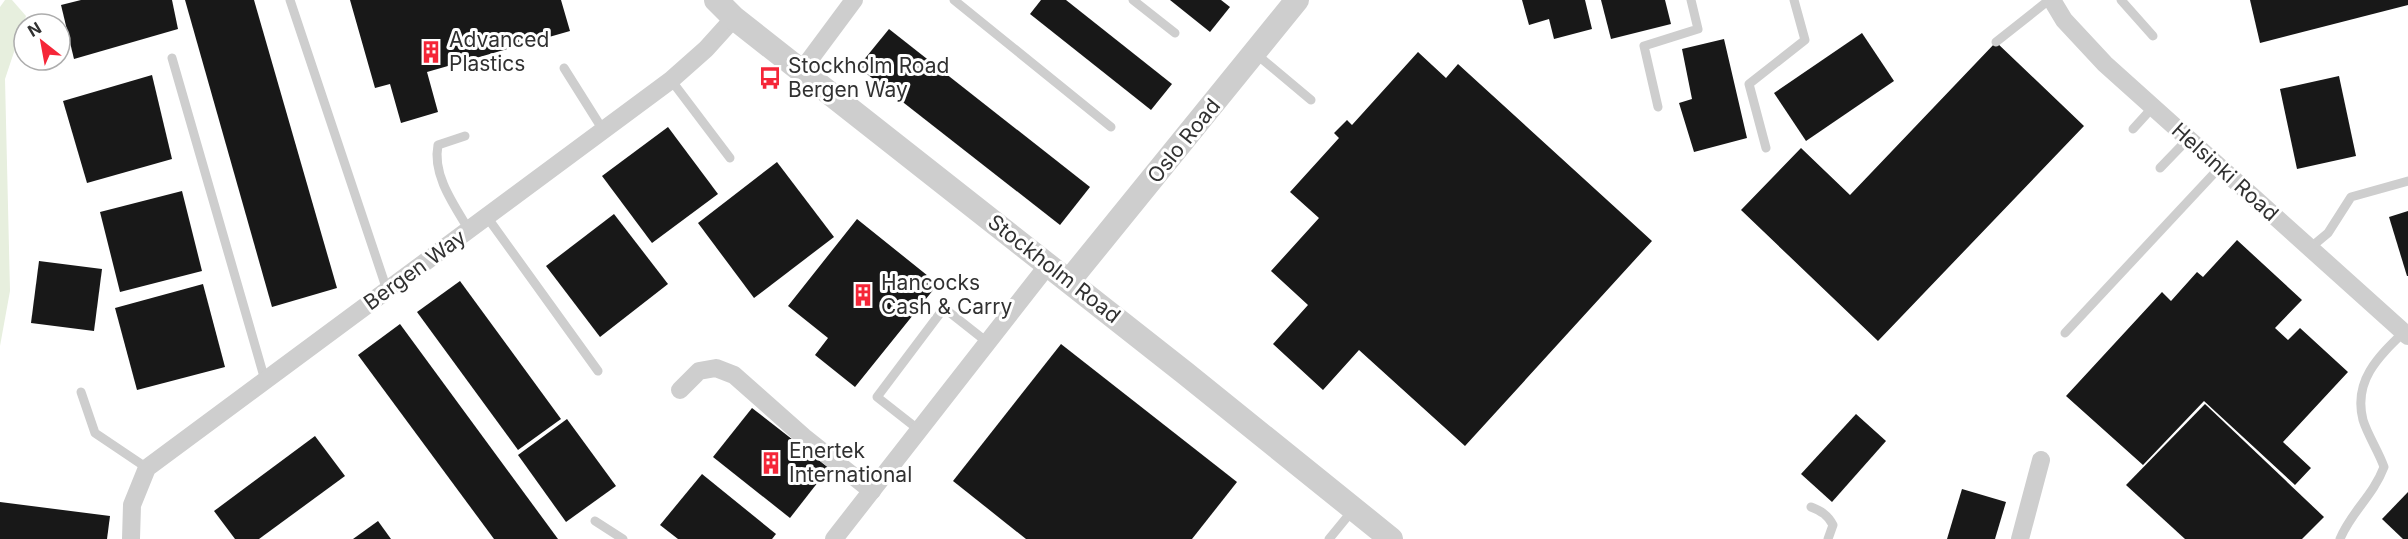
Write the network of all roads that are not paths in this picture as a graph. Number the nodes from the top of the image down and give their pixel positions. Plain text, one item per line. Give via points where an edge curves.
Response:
1 (290, 0) edge
2 (716, 0) edge
3 (854, 0) edge
4 (954, 0) edge
5 (1133, 0) edge
6 (1297, 0) edge
7 (1691, 0) edge
8 (1794, 0) edge
9 (2050, 0) edge
10 (2121, 0) edge
11 (734, 18) junction
12 (1175, 33) dead end
13 (2154, 36) dead end
14 (1996, 42) dead end
15 (1256, 54) junction
16 (172, 58) dead end
17 (564, 68) dead end
18 (802, 70) junction
19 (671, 80) junction
20 (1311, 100) dead end
21 (1658, 107) dead end
22 (2153, 107) junction
23 (1111, 127) dead end
24 (2133, 129) dead end
25 (603, 130) junction
26 (465, 136) dead end
27 (2188, 139) junction
28 (1766, 148) dead end
29 (730, 158) dead end
30 (2220, 167) junction
31 (2160, 168) dead end
32 (2408, 182) edge
33 (487, 217) junction
34 (469, 230) junction
35 (2310, 248) junction
36 (1048, 265) junction
37 (1069, 281) junction
38 (387, 290) junction
39 (2065, 333) dead end
40 (2406, 334) edge
41 (987, 342) junction
42 (598, 371) dead end
43 (265, 380) junction
44 (680, 390) dead end
45 (81, 392) dead end
46 (919, 430) junction
47 (2042, 460) dead end
48 (147, 468) junction
49 (872, 491) junction
50 (1811, 507) dead end
51 (1354, 508) junction
52 (595, 521) dead end
53 (131, 539) edge
54 (623, 539) edge
55 (834, 539) edge
56 (1329, 539) edge
57 (1391, 539) edge
58 (1828, 539) edge
59 (2020, 539) edge
60 (2340, 539) edge

1 - 38 lane
2 - 11 street, Stockholm Road
3 - 18 street
4 - 23 lane
5 - 12 lane
6 - 15 street, Oslo Road
7 - 21 lane via 1698,29 1644,46
8 - 28 lane via 1805,40 1749,84
9 - 14 lane
9 - 22 street, Helsinki Road via 2105,64
10 - 13 lane
11 - 18 street, Stockholm Road
11 - 19 street, Bergen Way
15 - 20 lane
15 - 37 street, Oslo Road
16 - 43 lane
17 - 25 lane
18 - 36 street, Stockholm Road
19 - 25 street, Bergen Way
19 - 29 lane
22 - 24 lane
22 - 27 street, Helsinki Road
25 - 33 street, Bergen Way
26 - 34 lane via 438,145 436,158 446,191
27 - 30 street, Helsinki Road
27 - 31 lane
30 - 35 street, Helsinki Road
30 - 39 lane
32 - 35 lane via 2351,197 2328,233
33 - 34 street, Bergen Way
33 - 42 lane
34 - 38 street, Bergen Way
35 - 40 street, Helsinki Road
36 - 37 street, Stockholm Road
36 - 41 street
37 - 51 street, Stockholm Road
38 - 43 street, Bergen Way
40 - 60 lane via 2381,354 2363,381 2363,420 2384,467 2376,488 2346,525
41 - 46 street
41 - 46 lane via 944,308 877,397
43 - 48 street, Bergen Way
44 - 49 street via 699,371 716,368 734,375
45 - 48 lane via 95,433
46 - 49 street
47 - 59 street
48 - 53 street via 132,505
49 - 55 street
50 - 58 lane via 1830,519 1833,525
51 - 56 lane
51 - 57 street, Stockholm Road
52 - 54 lane

